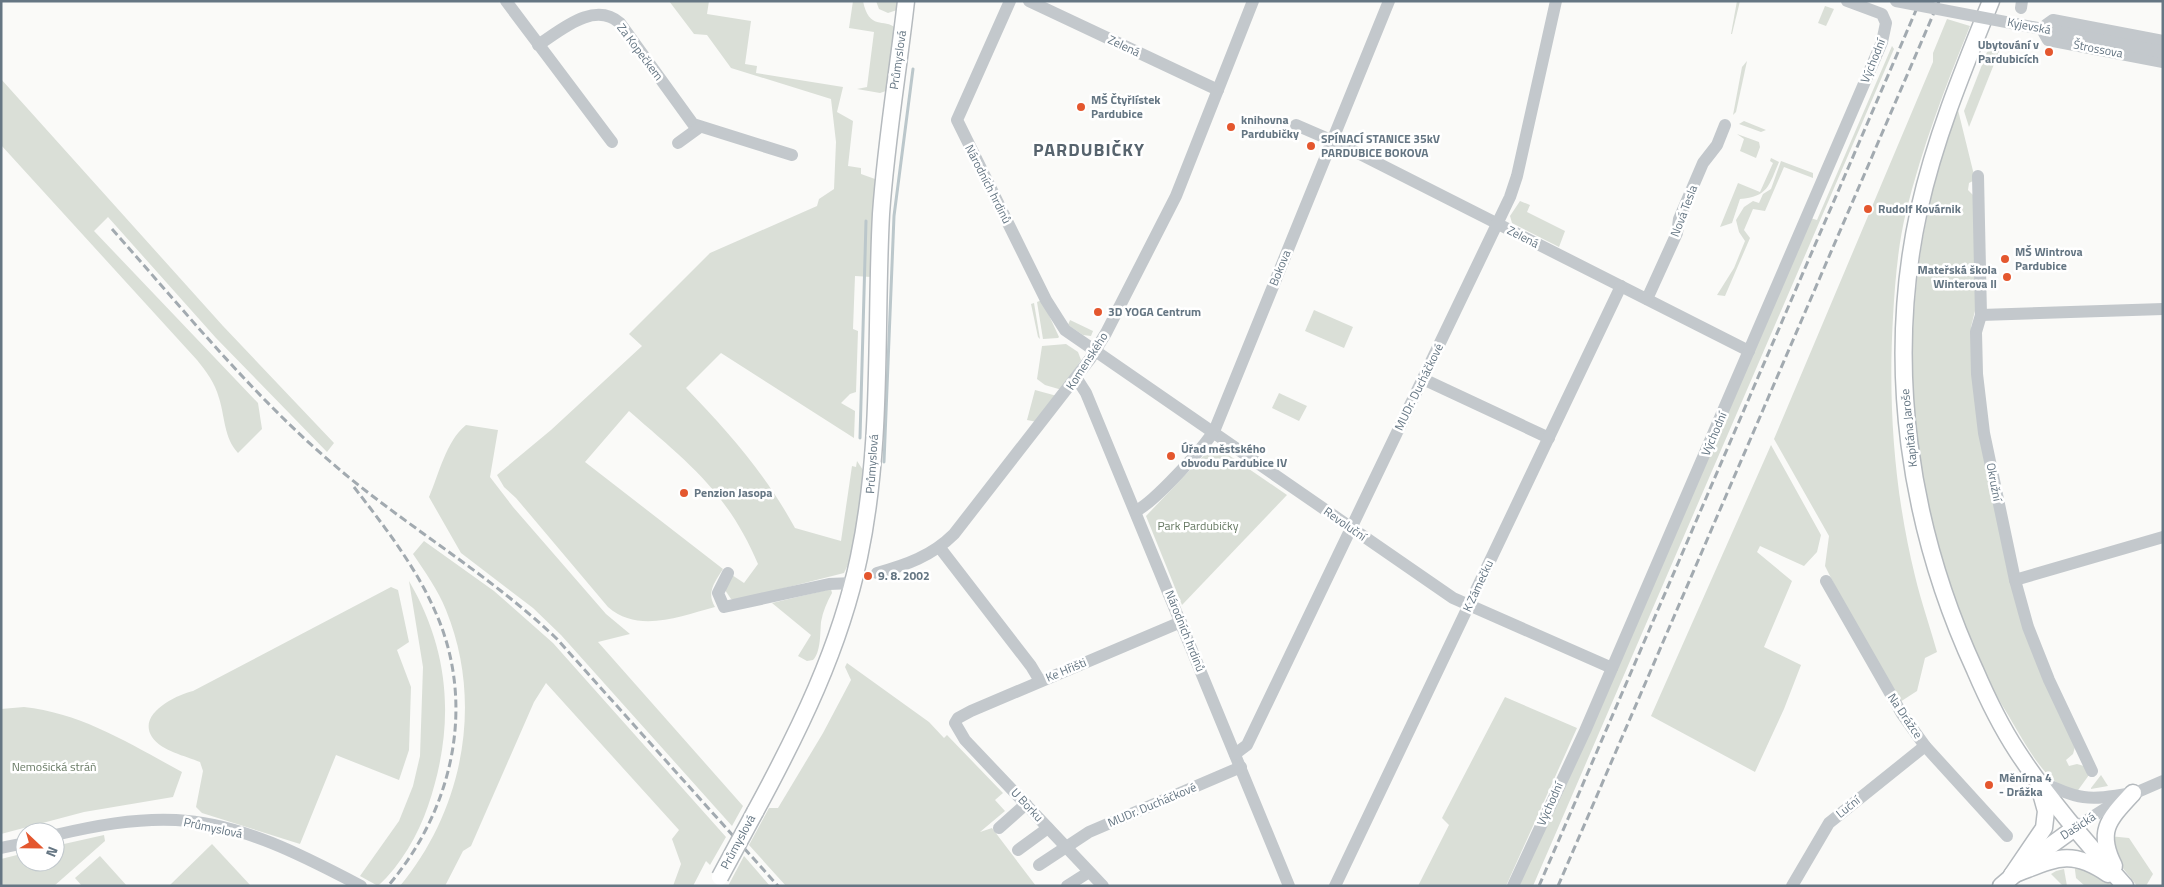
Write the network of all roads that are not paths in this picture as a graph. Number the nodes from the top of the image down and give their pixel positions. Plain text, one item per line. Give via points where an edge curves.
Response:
1 (506, 1) edge
2 (907, 1) edge
3 (1010, 1) edge
4 (1029, 1) edge
5 (1253, 1) edge
6 (1389, 1) edge
7 (1556, 1) edge
8 (1847, 1) edge
9 (1896, 1) edge
10 (1991, 1) edge
11 (2163, 41) edge
12 (538, 45) junction
13 (2163, 52) edge
14 (2163, 62) edge
15 (1218, 90) junction
16 (1296, 125) dead end
17 (1725, 126) dead end
18 (700, 127) junction
19 (1331, 140) junction
20 (612, 142) dead end
21 (678, 143) dead end
22 (792, 155) dead end
23 (1978, 176) dead end
24 (1497, 224) junction
25 (1621, 286) junction
26 (1647, 299) junction
27 (2163, 309) edge
28 (1981, 315) junction
29 (1095, 351) junction
30 (1749, 351) junction
31 (1076, 379) junction
32 (1423, 379) junction
33 (1212, 432) junction
34 (1548, 438) junction
35 (1136, 510) junction
36 (1351, 528) junction
37 (2163, 537) edge
38 (940, 548) junction
39 (728, 573) dead end
40 (877, 573) dead end
41 (2015, 580) junction
42 (1826, 581) dead end
43 (853, 583) junction
44 (1469, 606) junction
45 (1181, 622) junction
46 (1612, 668) junction
47 (1040, 681) junction
48 (954, 722) joint
49 (1925, 746) junction
50 (1235, 754) junction
51 (1241, 767) junction
52 (2092, 771) dead end
53 (2038, 780) junction
54 (2163, 781) edge
55 (2133, 793) junction
56 (1026, 804) junction
57 (2076, 827) junction
58 (999, 828) dead end
59 (1048, 828) junction
60 (65, 834) edge
61 (2007, 836) dead end
62 (15, 845) edge
63 (1066, 847) junction
64 (1, 848) edge
65 (1018, 850) dead end
66 (1039, 865) dead end
67 (1089, 872) junction
68 (2007, 880) edge
69 (717, 883) edge
70 (357, 884) edge
71 (2124, 885) edge
72 (1067, 886) edge
73 (1103, 886) edge
74 (1289, 886) edge
75 (1335, 886) edge
76 (1514, 886) edge
77 (1792, 886) edge

1 - 12 street
2 - 43 main road, Průmyslová via 892,103 881,214 871,480
3 - 29 street, Národních hrdinů via 957,120 1051,308 1069,334
4 - 15 street, Zelená
5 - 15 street, Komenského
6 - 19 street, Bokova
7 - 24 street, MUDr. Ducháčkové via 1514,184
8 - 30 street, Východní via 1882,14 1886,20 1886,31
9 - 13 street, Kyjevská, bridge
10 - 53 main road, Kapitána Jaroše via 1942,125 1919,213 1905,309 1905,393 1919,503 1941,586 1964,648 1992,706 2017,751
11 - 14 street, Štrossova via 2053,20 2046,25 2044,33 2048,40
12 - 18 street, Za Kopečkem via 583,16 599,15 614,19 692,124
12 - 20 street
15 - 29 street, Komenského via 1172,204
16 - 19 street, Zelená
17 - 26 street, Nová Tesla via 1703,163 1677,233
18 - 21 street
18 - 22 street, Za Kopečkem
19 - 24 street, Zelená
19 - 33 street, Bokova
23 - 28 street, Okružní
24 - 25 street, Zelená
24 - 32 street, MUDr. Ducháčkové
25 - 26 street, Zelená
25 - 34 street, K Zámečku
26 - 30 street, Zelená
27 - 28 street
28 - 41 street, Okružní via 1976,332 1984,433
29 - 31 street, Komenského
29 - 33 street, Revoluční
30 - 46 street, Východní
31 - 35 street, Národních hrdinů via 1086,393
31 - 38 street, Komenského via 963,524
32 - 34 street
32 - 36 street, MUDr. Ducháčkové
33 - 35 street, Bokova via 1146,504
33 - 36 street, Revoluční
34 - 44 street, K Zámečku
35 - 45 street, Národních hrdinů
36 - 44 street, Revoluční
36 - 50 street, MUDr. Ducháčkové via 1247,745
37 - 41 street
38 - 40 street, Komenského via 920,559
38 - 47 street
39 - 43 street via 718,593 724,607 829,584
41 - 52 street, Okružní via 2049,680
42 - 49 street, Na Drážce via 1882,683
43 - 69 main road, Průmyslová, bridge via 839,631 794,738
44 - 46 street, Revoluční
44 - 75 street, K Zámečku
45 - 47 street, Ke Hřišti
45 - 50 street, Národních hrdinů
46 - 76 street, Východní
47 - 48 street, Ke Hřišti via 963,714
48 - 56 street, U Borku via 962,736
49 - 61 street, Na Drážce
49 - 77 street, Luční via 1829,823
50 - 51 street, Národních hrdinů
51 - 63 street, MUDr. Ducháčkové via 1089,832
51 - 74 street, Národních hrdinů
53 - 55 street via 2081,798
53 - 57 main road, Kapitána Jaroše
53 - 68 main road via 2046,822 2042,834
54 - 55 street, Dašická
55 - 57 street, Dašická
55 - 71 main road via 2113,815 2105,832 2110,857
56 - 58 street
56 - 59 street, U Borku
57 - 68 main road, Dašická
57 - 71 main road
59 - 63 street, U Borku
59 - 65 street
60 - 70 street, Průmyslová via 137,821 191,822 232,830 268,842
62 - 64 street
63 - 66 street, MUDr. Ducháčkové
63 - 67 street, U Borku
67 - 72 street
67 - 73 street, U Borku
68 - 71 main road via 2058,859 2075,858 2095,864

